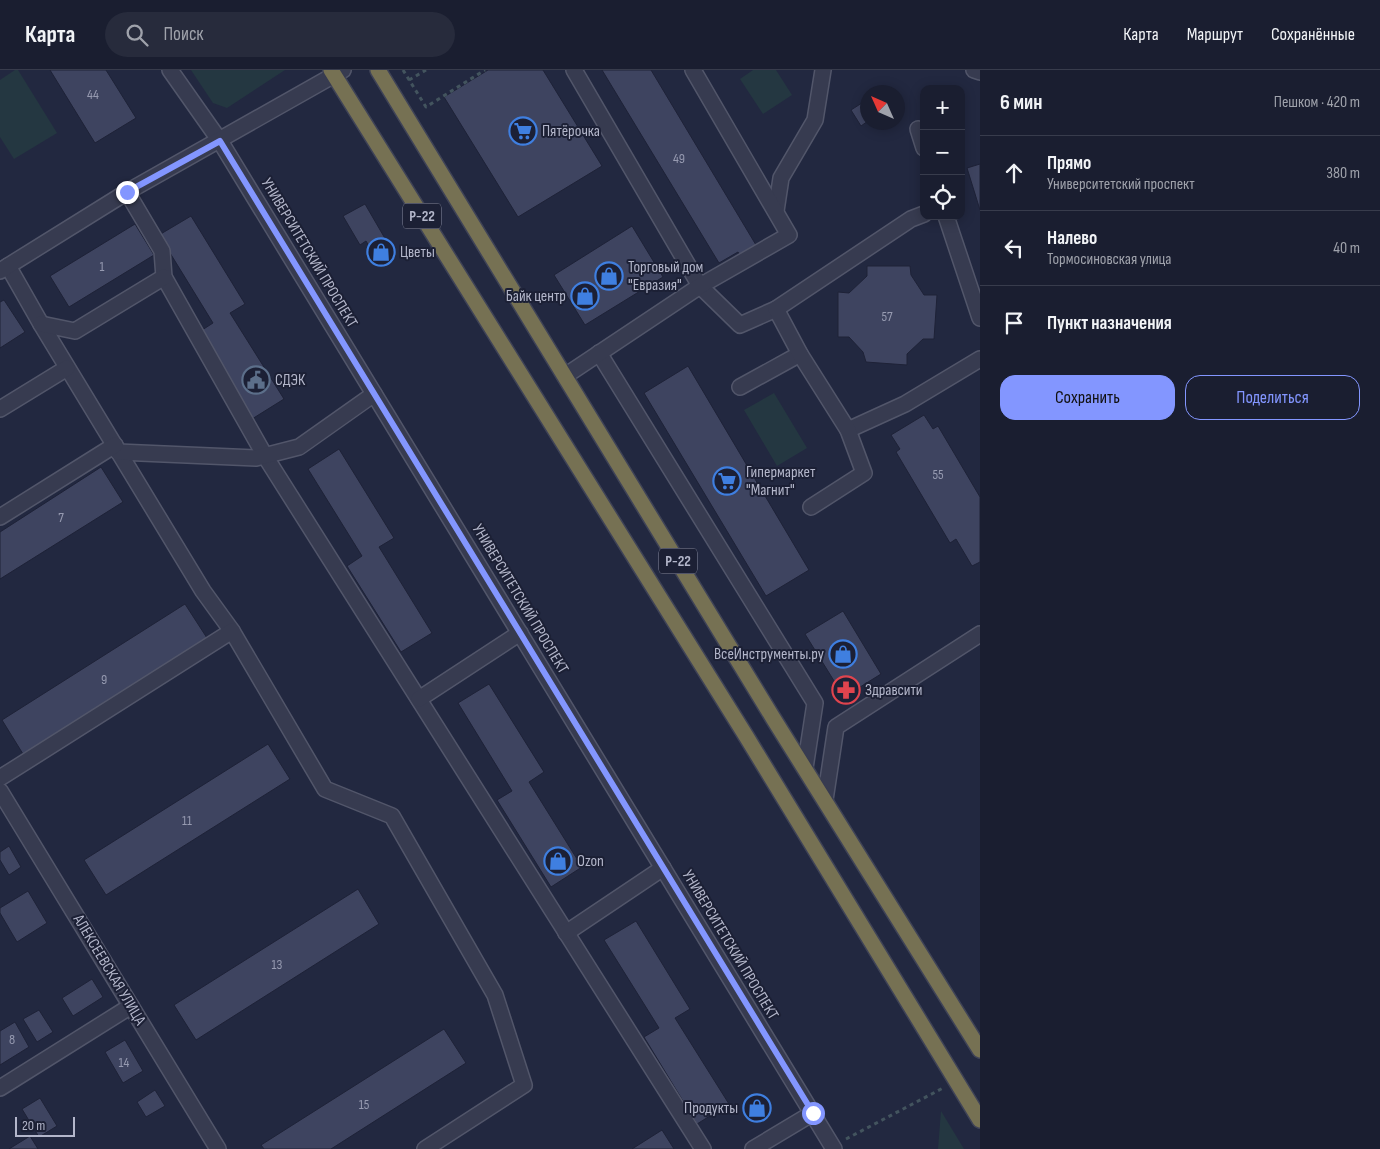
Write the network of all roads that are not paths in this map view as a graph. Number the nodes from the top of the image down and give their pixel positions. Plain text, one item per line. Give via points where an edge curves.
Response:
1 (170, 70) edge
2 (378, 70) edge
3 (574, 70) edge
4 (692, 70) edge
5 (823, 70) edge
6 (974, 70) edge
7 (336, 72) edge
8 (980, 72) edge
9 (918, 129) dead end
10 (920, 135) edge
11 (220, 141) junction
12 (127, 192) junction
13 (776, 211) junction
14 (920, 216) edge
15 (947, 220) edge
16 (4, 268) edge
17 (164, 277) junction
18 (700, 286) junction
19 (776, 310) junction
20 (980, 318) edge
21 (41, 324) junction
22 (599, 354) junction
23 (800, 354) junction
24 (980, 359) edge
25 (67, 368) junction
26 (565, 376) junction
27 (740, 387) dead end
28 (374, 394) junction
29 (0, 409) edge
30 (848, 430) junction
31 (116, 448) junction
32 (265, 456) junction
33 (811, 507) dead end
34 (0, 516) edge
35 (232, 631) junction
36 (520, 633) junction
37 (980, 634) edge
38 (419, 699) junction
39 (812, 719) junction
40 (836, 727) junction
41 (805, 768) junction
42 (0, 778) edge
43 (1, 795) edge
44 (825, 800) junction
45 (663, 868) junction
46 (566, 933) junction
47 (131, 1006) junction
48 (980, 1050) edge
49 (0, 1088) edge
50 (813, 1113) junction
51 (980, 1120) edge
52 (833, 1148) edge
53 (218, 1149) edge
54 (425, 1149) edge
55 (703, 1149) edge
56 (753, 1149) edge

1 - 11 street, УНИВЕРСИТЕТСКИЙ ПРОСПЕКТ
2 - 26 highway, Р-22
3 - 18 street
4 - 13 street
5 - 13 street via 815,120 780,178
6 - 8 street
7 - 11 street
7 - 51 highway, Р-22
9 - 10 street
11 - 12 street
11 - 28 street, УНИВЕРСИТЕТСКИЙ ПРОСПЕКТ
12 - 16 street
12 - 17 street via 162,251
13 - 18 street via 789,234
14 - 19 street
15 - 20 street
16 - 21 street
17 - 21 street via 76,331
17 - 32 street
18 - 19 street via 740,325
18 - 22 street
19 - 23 street
21 - 25 street
22 - 26 street
22 - 39 street via 815,703
23 - 27 street
23 - 30 street
24 - 30 street via 905,404
25 - 29 street
25 - 31 street
26 - 41 highway, Р-22
28 - 32 street via 299,447
28 - 36 street, УНИВЕРСИТЕТСКИЙ ПРОСПЕКТ
30 - 33 street via 864,473
31 - 32 street
31 - 34 street
31 - 35 street via 203,592
32 - 38 street
35 - 42 street
35 - 54 street via 325,789 392,816 495,995 524,1085
36 - 38 street
36 - 45 street, УНИВЕРСИТЕТСКИЙ ПРОСПЕКТ
37 - 40 street
38 - 46 street
39 - 40 street
39 - 41 street
40 - 44 street
41 - 44 highway, Р-22
43 - 47 street, АЛЕКСЕЕВСКАЯ УЛИЦА
44 - 48 highway, Р-22
45 - 46 street
45 - 50 street, УНИВЕРСИТЕТСКИЙ ПРОСПЕКТ
46 - 55 street
47 - 49 street
47 - 53 street, АЛЕКСЕЕВСКАЯ УЛИЦА
50 - 52 street, УНИВЕРСИТЕТСКИЙ ПРОСПЕКТ
50 - 56 street

